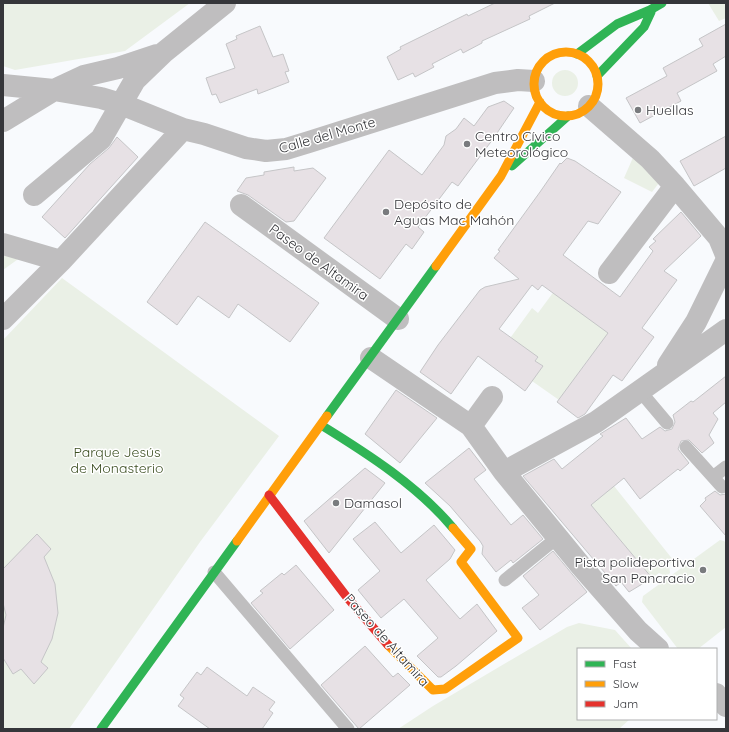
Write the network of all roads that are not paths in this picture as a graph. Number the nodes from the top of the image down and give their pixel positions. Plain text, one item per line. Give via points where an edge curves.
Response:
1 (225, 3) edge
2 (662, 3) edge
3 (651, 12) junction
4 (163, 53) junction
5 (577, 54) junction
6 (118, 68) junction
7 (597, 76) junction
8 (534, 81) junction
9 (3, 85) edge
10 (54, 90) junction
11 (111, 101) junction
12 (540, 102) junction
13 (589, 106) junction
14 (568, 116) junction
15 (3, 122) edge
16 (183, 130) junction
17 (501, 176) junction
18 (675, 186) junction
19 (34, 195) dead end
20 (241, 205) dead end
21 (3, 244) edge
22 (726, 256) edge
23 (61, 261) junction
24 (726, 261) edge
25 (609, 273) dead end
26 (3, 319) edge
27 (398, 319) junction
28 (696, 322) junction
29 (718, 335) edge
30 (371, 358) junction
31 (662, 374) junction
32 (640, 391) junction
33 (492, 397) dead end
34 (667, 423) dead end
35 (321, 425) junction
36 (471, 426) junction
37 (686, 447) dead end
38 (726, 467) edge
39 (504, 472) junction
40 (713, 477) junction
41 (722, 487) dead end
42 (269, 495) junction
43 (558, 537) junction
44 (214, 572) junction
45 (505, 580) dead end
46 (657, 648) edge
47 (717, 695) edge
48 (726, 706) edge
49 (101, 729) edge
50 (348, 729) edge

1 - 4 street
2 - 3 main road
3 - 5 main road via 631,16
3 - 7 main road via 644,27
4 - 6 street
4 - 11 street
5 - 7 main road via 586,59
5 - 8 main road via 563,52 549,57 539,67
6 - 10 street via 84,76
6 - 11 street via 107,80
7 - 13 main road via 597,92
8 - 12 main road via 536,96
8 - 16 street, Calle del Monte via 495,83 286,149 266,151 246,148
9 - 10 street, Calle del Monte
10 - 11 street, Calle del Monte
10 - 15 street
11 - 16 street, Calle del Monte
11 - 19 street via 101,139
12 - 14 main road via 548,110
12 - 17 main road
13 - 14 main road
13 - 18 street via 650,159
14 - 17 main road
16 - 23 street
17 - 27 main road
18 - 22 street via 719,238
18 - 25 street
20 - 27 street, Paseo de Altamira
21 - 23 street
23 - 26 street
24 - 28 street
27 - 30 main road
28 - 29 street via 703,334
28 - 31 street
29 - 31 street
30 - 35 main road
30 - 36 street
31 - 32 street
32 - 34 lane
32 - 39 street via 596,422
33 - 36 street
35 - 42 main road
35 - 42 main road, Paseo de Altamira via 397,477 437,511 471,550 461,562 518,638 446,689 433,690 414,673 339,587
36 - 39 street
37 - 40 lane
38 - 40 lane
39 - 43 street
40 - 41 lane
42 - 44 main road
43 - 45 lane
43 - 46 street via 638,632
44 - 49 main road
44 - 50 lane
47 - 48 street

